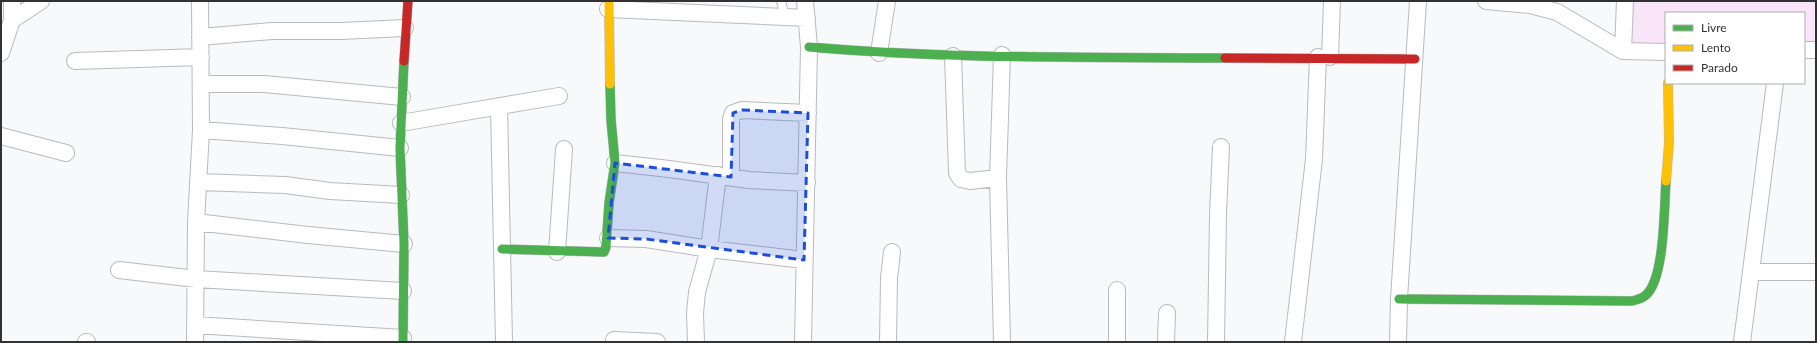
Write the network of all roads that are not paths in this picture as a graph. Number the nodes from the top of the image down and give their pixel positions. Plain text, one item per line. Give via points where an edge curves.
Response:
1 (12, 1) edge
2 (41, 1) edge
3 (200, 1) edge
4 (408, 1) edge
5 (781, 1) edge
6 (805, 1) edge
7 (887, 1) edge
8 (1332, 1) edge
9 (1418, 1) edge
10 (1486, 1) edge
11 (1625, 1) edge
12 (609, 5) edge
13 (785, 17) junction
14 (807, 18) junction
15 (12, 20) junction
16 (405, 28) junction
17 (200, 37) junction
18 (809, 47) junction
19 (1805, 50) edge
20 (1816, 50) edge
21 (1623, 51) junction
22 (1665, 52) edge
23 (1, 53) edge
24 (879, 53) junction
25 (1002, 55) junction
26 (953, 56) junction
27 (202, 57) junction
28 (1324, 57) junction
29 (1414, 58) junction
30 (75, 61) dead end
31 (201, 84) junction
32 (1668, 84) edge
33 (1774, 84) edge
34 (559, 96) dead end
35 (402, 98) junction
36 (499, 106) junction
37 (808, 113) junction
38 (401, 124) junction
39 (201, 130) junction
40 (1, 136) edge
41 (1221, 147) dead end
42 (400, 148) junction
43 (564, 149) dead end
44 (66, 153) dead end
45 (615, 164) junction
46 (724, 176) junction
47 (998, 178) junction
48 (199, 182) junction
49 (807, 183) junction
50 (400, 195) junction
51 (196, 222) junction
52 (608, 238) junction
53 (404, 244) junction
54 (502, 249) junction
55 (709, 249) junction
56 (557, 252) junction
57 (892, 252) dead end
58 (804, 260) junction
59 (119, 270) dead end
60 (1751, 272) junction
61 (1816, 272) edge
62 (196, 280) junction
63 (1117, 290) dead end
64 (403, 291) junction
65 (1400, 299) junction
66 (1167, 314) dead end
67 (195, 325) junction
68 (403, 340) edge
69 (614, 340) dead end
70 (195, 342) edge
71 (504, 342) edge
72 (657, 342) edge
73 (696, 342) edge
74 (803, 342) edge
75 (888, 342) edge
76 (1002, 342) edge
77 (1117, 342) edge
78 (1166, 342) edge
79 (1216, 342) edge
80 (1293, 342) edge
81 (1398, 342) edge
82 (1742, 342) edge

1 - 15 street
2 - 15 street
3 - 17 street
4 - 16 street
5 - 13 lane
6 - 14 street
7 - 24 street
8 - 28 street
9 - 29 street
10 - 21 street via 1530,5 1557,12
11 - 21 street
12 - 13 street
12 - 45 street
13 - 14 street
14 - 18 street
15 - 23 street
16 - 17 street via 272,31
16 - 35 street
17 - 27 street
18 - 24 street
18 - 37 street
19 - 20 street
21 - 22 street
24 - 26 street
25 - 26 street
25 - 28 street
25 - 47 street
26 - 47 street via 957,173 961,179 970,181
27 - 30 street
27 - 31 street
28 - 29 street
28 - 80 street
29 - 65 street
31 - 35 street via 264,84
31 - 39 street
32 - 65 street via 1669,143 1660,265 1654,284 1646,296 1632,301
33 - 60 street
34 - 36 street
35 - 38 street
36 - 38 street
36 - 54 street
37 - 46 street via 742,110 733,113
37 - 49 street
38 - 42 street
39 - 42 street
39 - 48 street
40 - 44 street
41 - 79 street
42 - 50 street
43 - 56 street
45 - 46 street
45 - 52 street via 609,203
46 - 49 street
46 - 55 street
47 - 76 street
48 - 50 street via 285,185 330,191
48 - 51 street
49 - 58 street
50 - 53 street
51 - 53 street
51 - 62 street
52 - 55 street via 646,239
52 - 56 street via 604,252
53 - 64 street
54 - 56 street
54 - 71 street
55 - 58 street
55 - 73 street via 697,292
57 - 75 street
58 - 74 street
59 - 62 street
60 - 61 street
60 - 82 street
62 - 64 street
62 - 67 street
63 - 77 street
64 - 68 street
65 - 81 street
66 - 78 street
67 - 68 street
67 - 70 street
69 - 72 street

